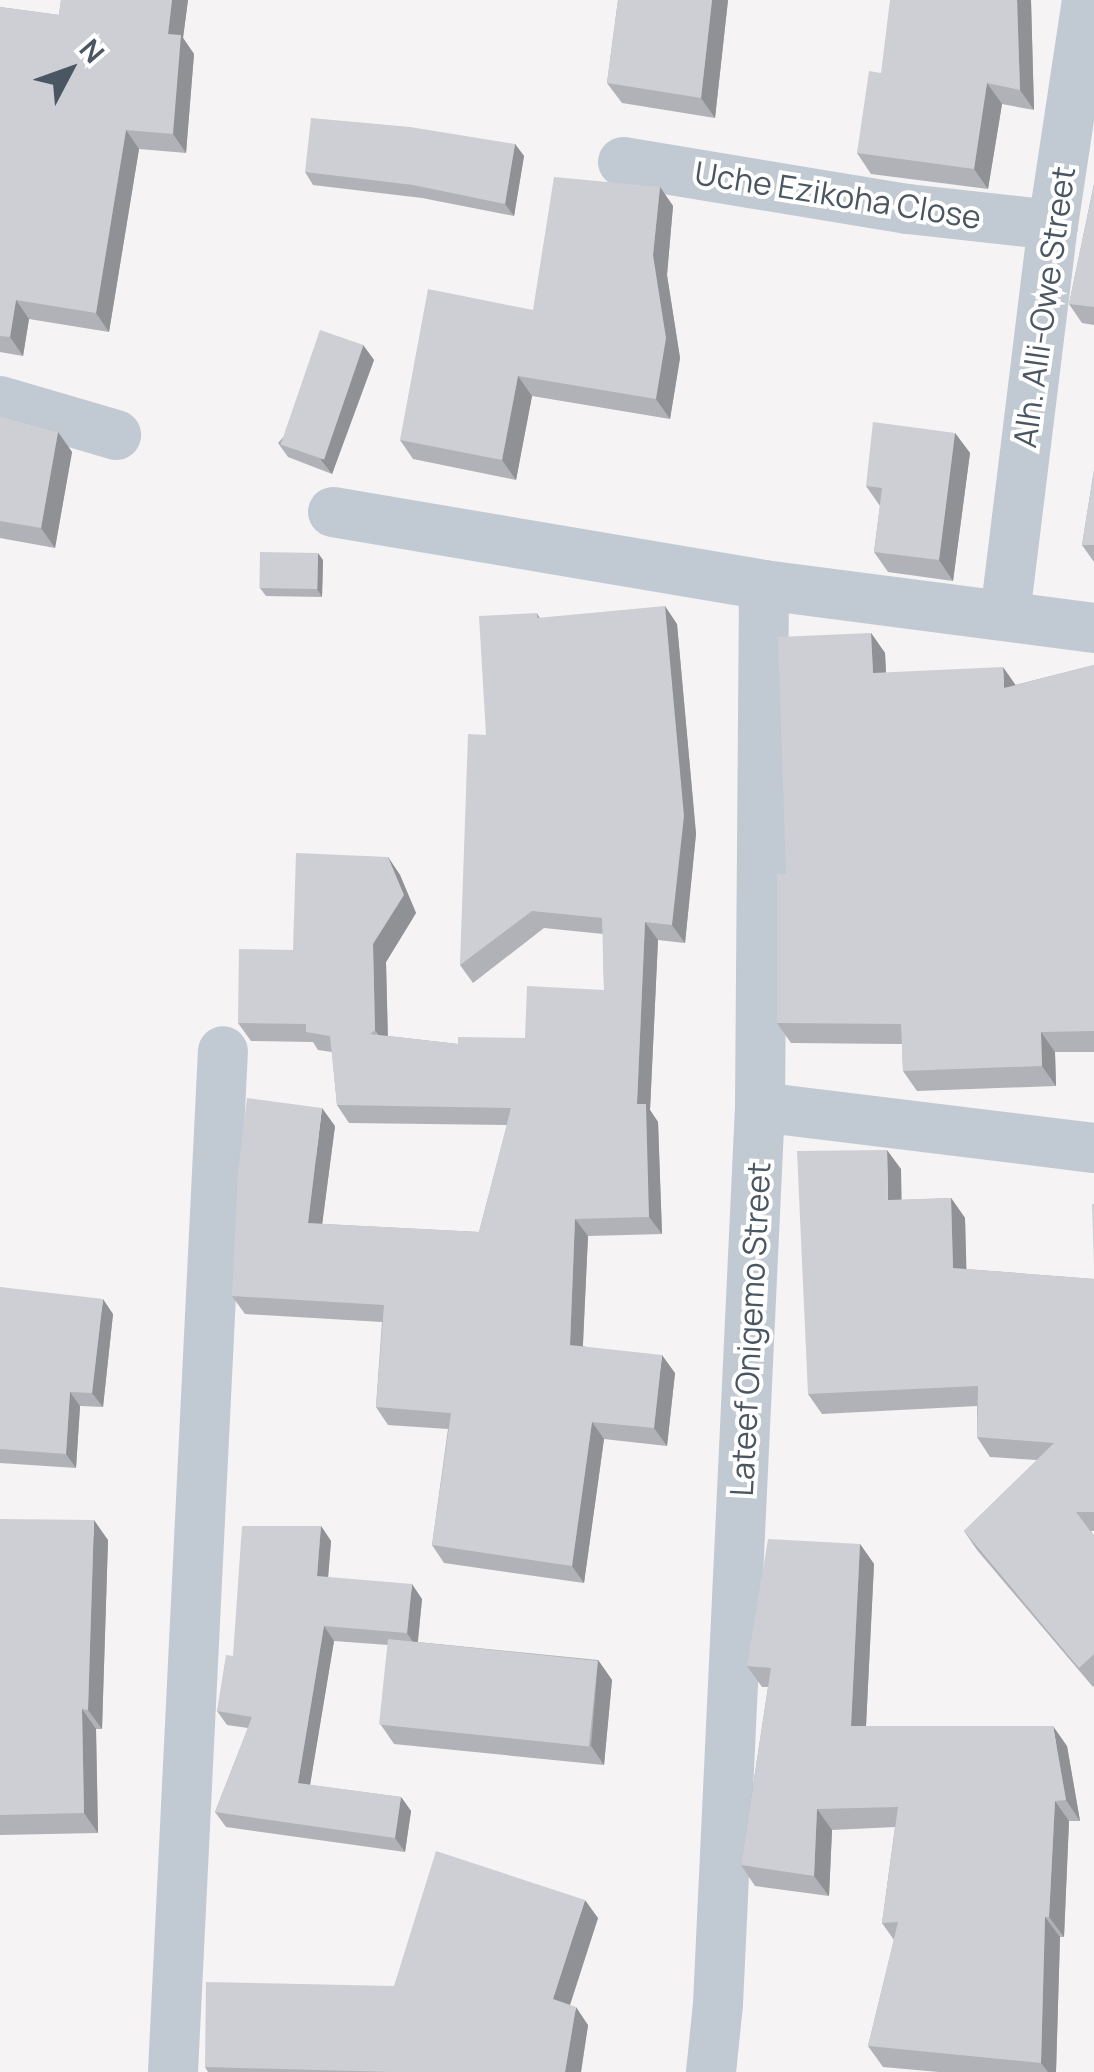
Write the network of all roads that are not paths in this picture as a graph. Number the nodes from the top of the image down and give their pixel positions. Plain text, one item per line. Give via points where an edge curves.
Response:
1 (1088, 0) edge
2 (624, 162) dead end
3 (1054, 225) junction
4 (0, 402) edge
5 (116, 435) dead end
6 (333, 512) dead end
7 (764, 585) junction
8 (1005, 615) junction
9 (1094, 628) edge
10 (223, 1051) dead end
11 (760, 1107) junction
12 (1094, 1148) edge
13 (173, 2072) edge
14 (711, 2072) edge

1 - 3 street, Alh. Alli-Owe Street
2 - 3 street, Uche Ezikoha Close
3 - 8 street, Alh. Alli-Owe Street
4 - 5 street
6 - 7 street
7 - 8 street
7 - 11 street, Lateef Onigemo Street
8 - 9 street
10 - 13 street
11 - 12 street
11 - 14 street, Lateef Onigemo Street

